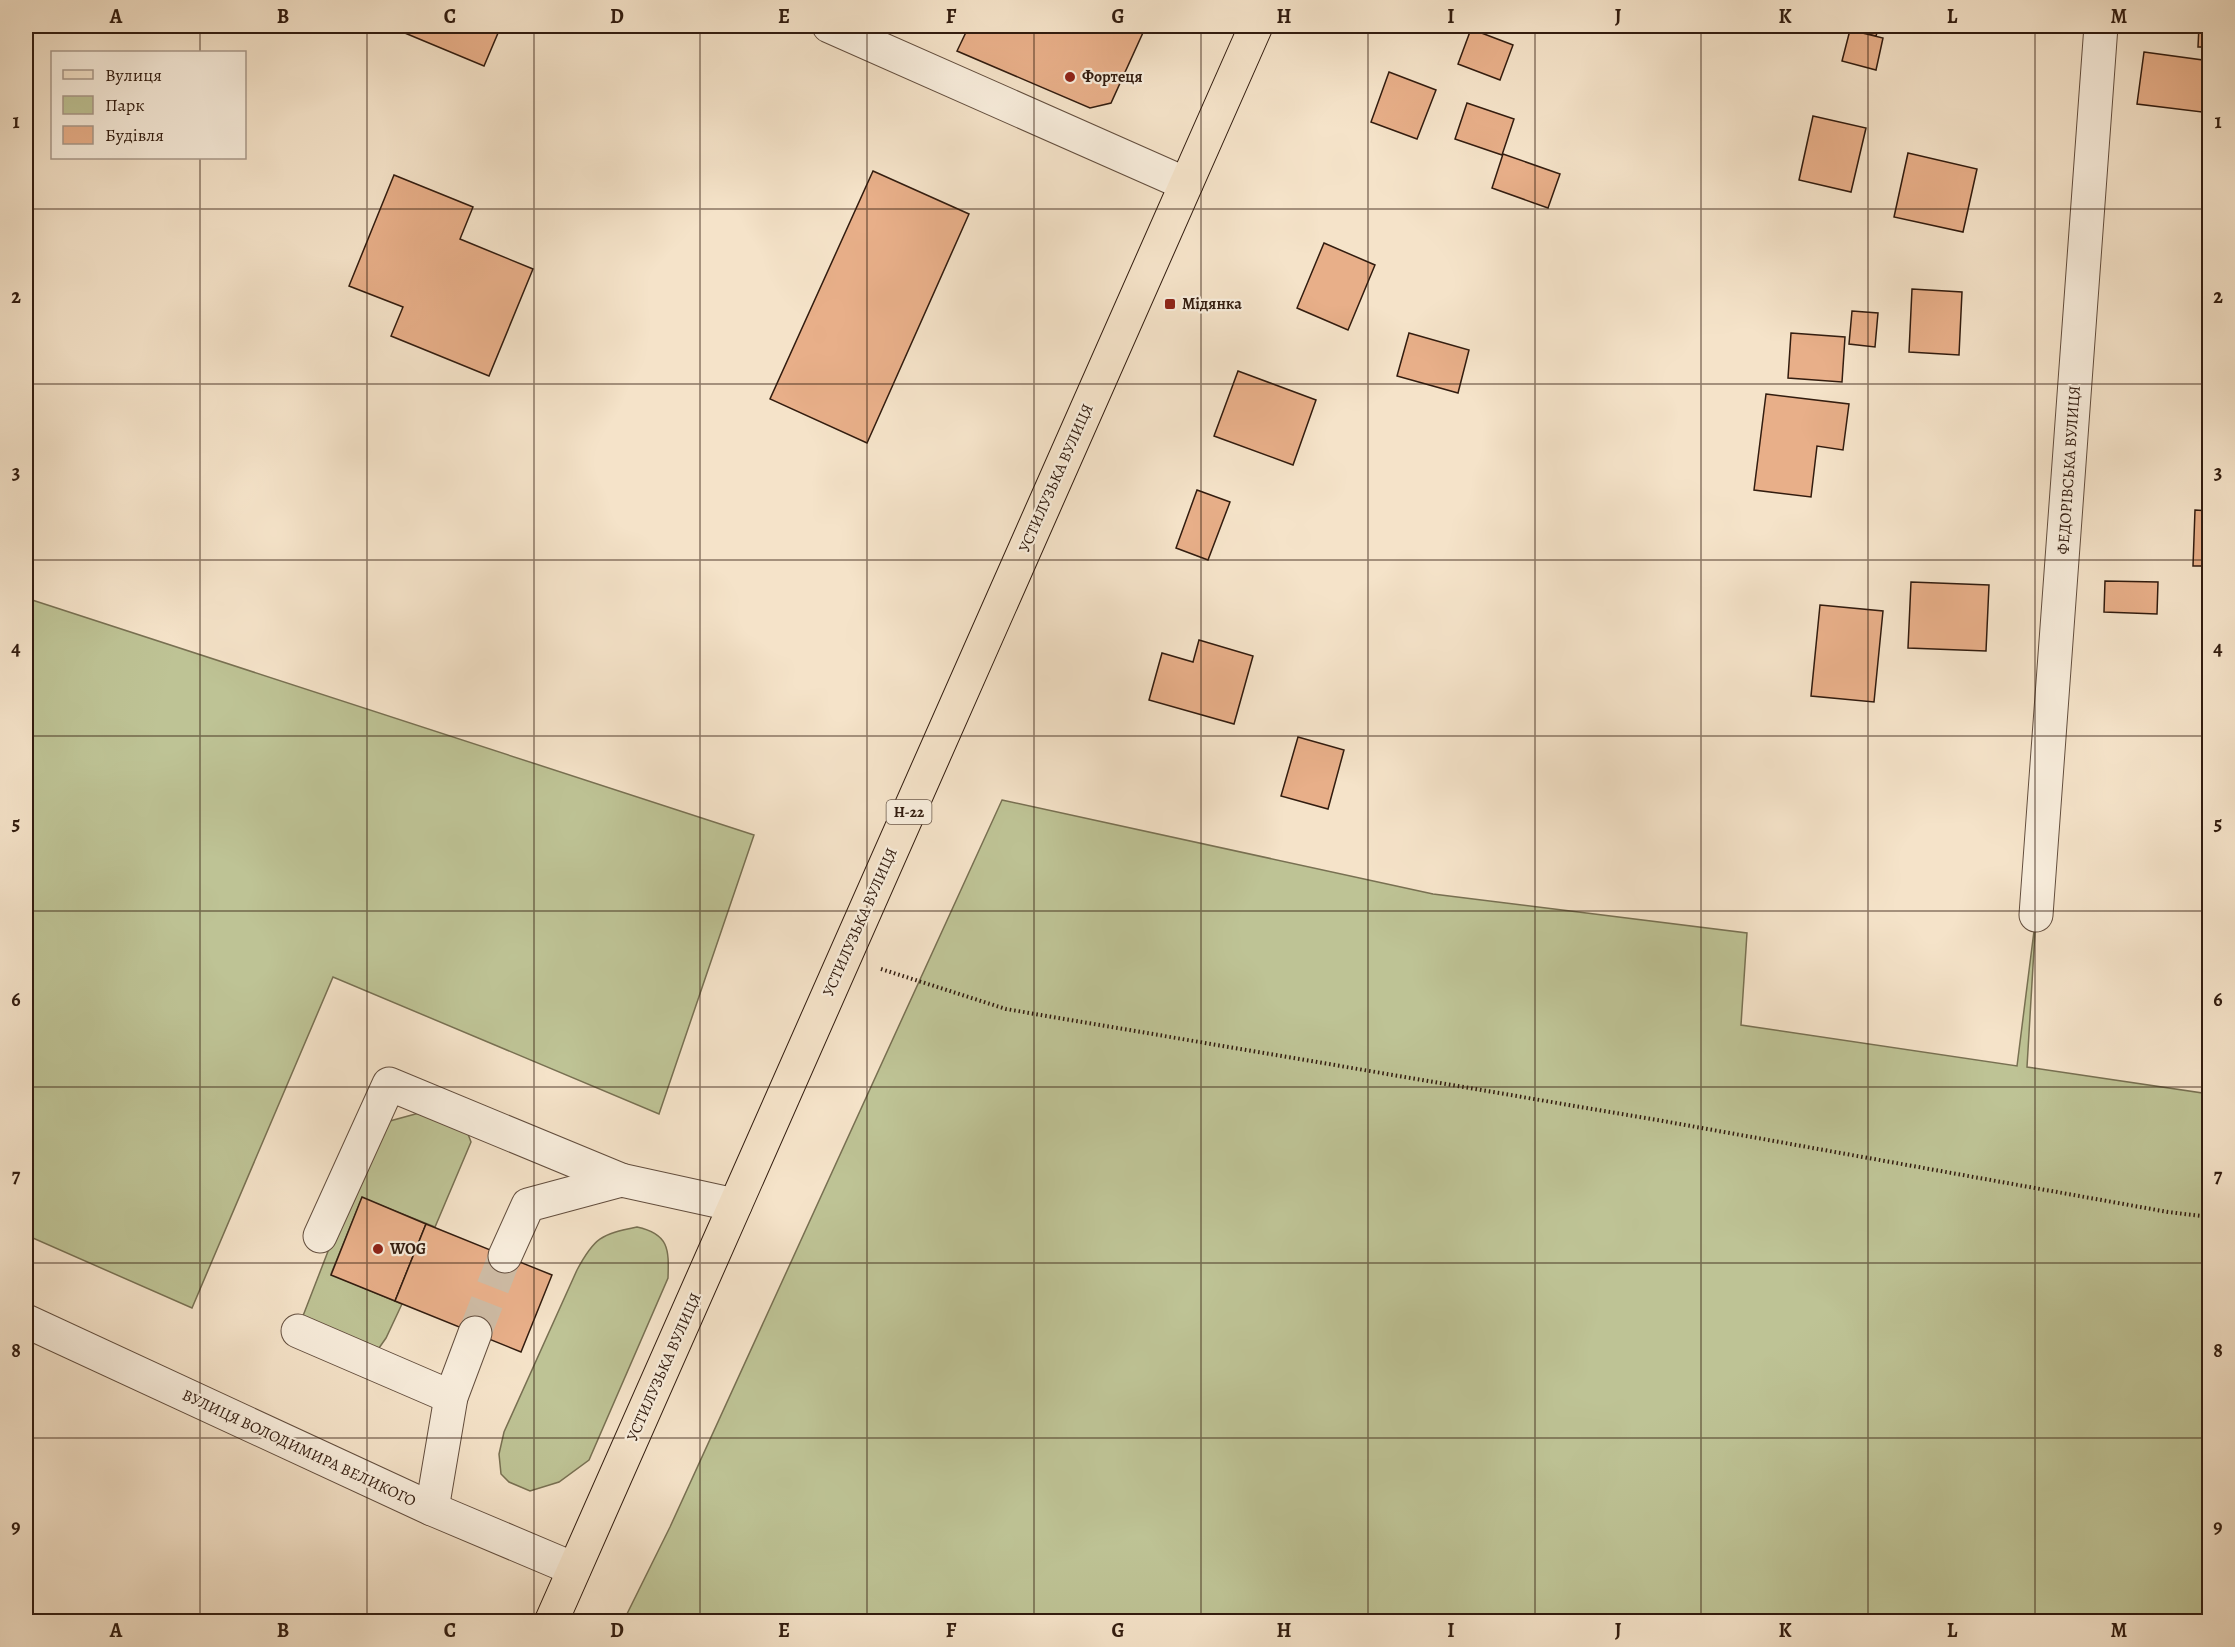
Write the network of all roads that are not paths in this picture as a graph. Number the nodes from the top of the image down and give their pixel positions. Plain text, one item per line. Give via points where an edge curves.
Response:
1 (829, 26) edge
2 (1256, 26) edge
3 (2101, 26) edge
4 (1186, 184) junction
5 (2036, 915) dead end
6 (621, 1180) junction
7 (735, 1205) junction
8 (320, 1236) dead end
9 (505, 1256) tunnel mouth
10 (26, 1322) edge
11 (298, 1331) dead end
12 (475, 1333) tunnel mouth
13 (451, 1398) junction
14 (432, 1509) junction
15 (574, 1569) junction
16 (551, 1622) edge

1 - 4 street
2 - 4 main road, УСТИЛУЗЬКА ВУЛИЦЯ / Н-22
3 - 5 street, ФЕДОРІВСЬКА ВУЛИЦЯ
4 - 7 main road, УСТИЛУЗЬКА ВУЛИЦЯ / Н-22
6 - 7 street
6 - 8 street via 389,1084
6 - 9 street via 528,1205
7 - 15 main road, УСТИЛУЗЬКА ВУЛИЦЯ / Н-22
10 - 14 street, ВУЛИЦЯ ВОЛОДИМИРА ВЕЛИКОГО
11 - 13 street
12 - 13 street
13 - 14 street
14 - 15 street, ВУЛИЦЯ ВОЛОДИМИРА ВЕЛИКОГО
15 - 16 main road, УСТИЛУЗЬКА ВУЛИЦЯ / Н-22

